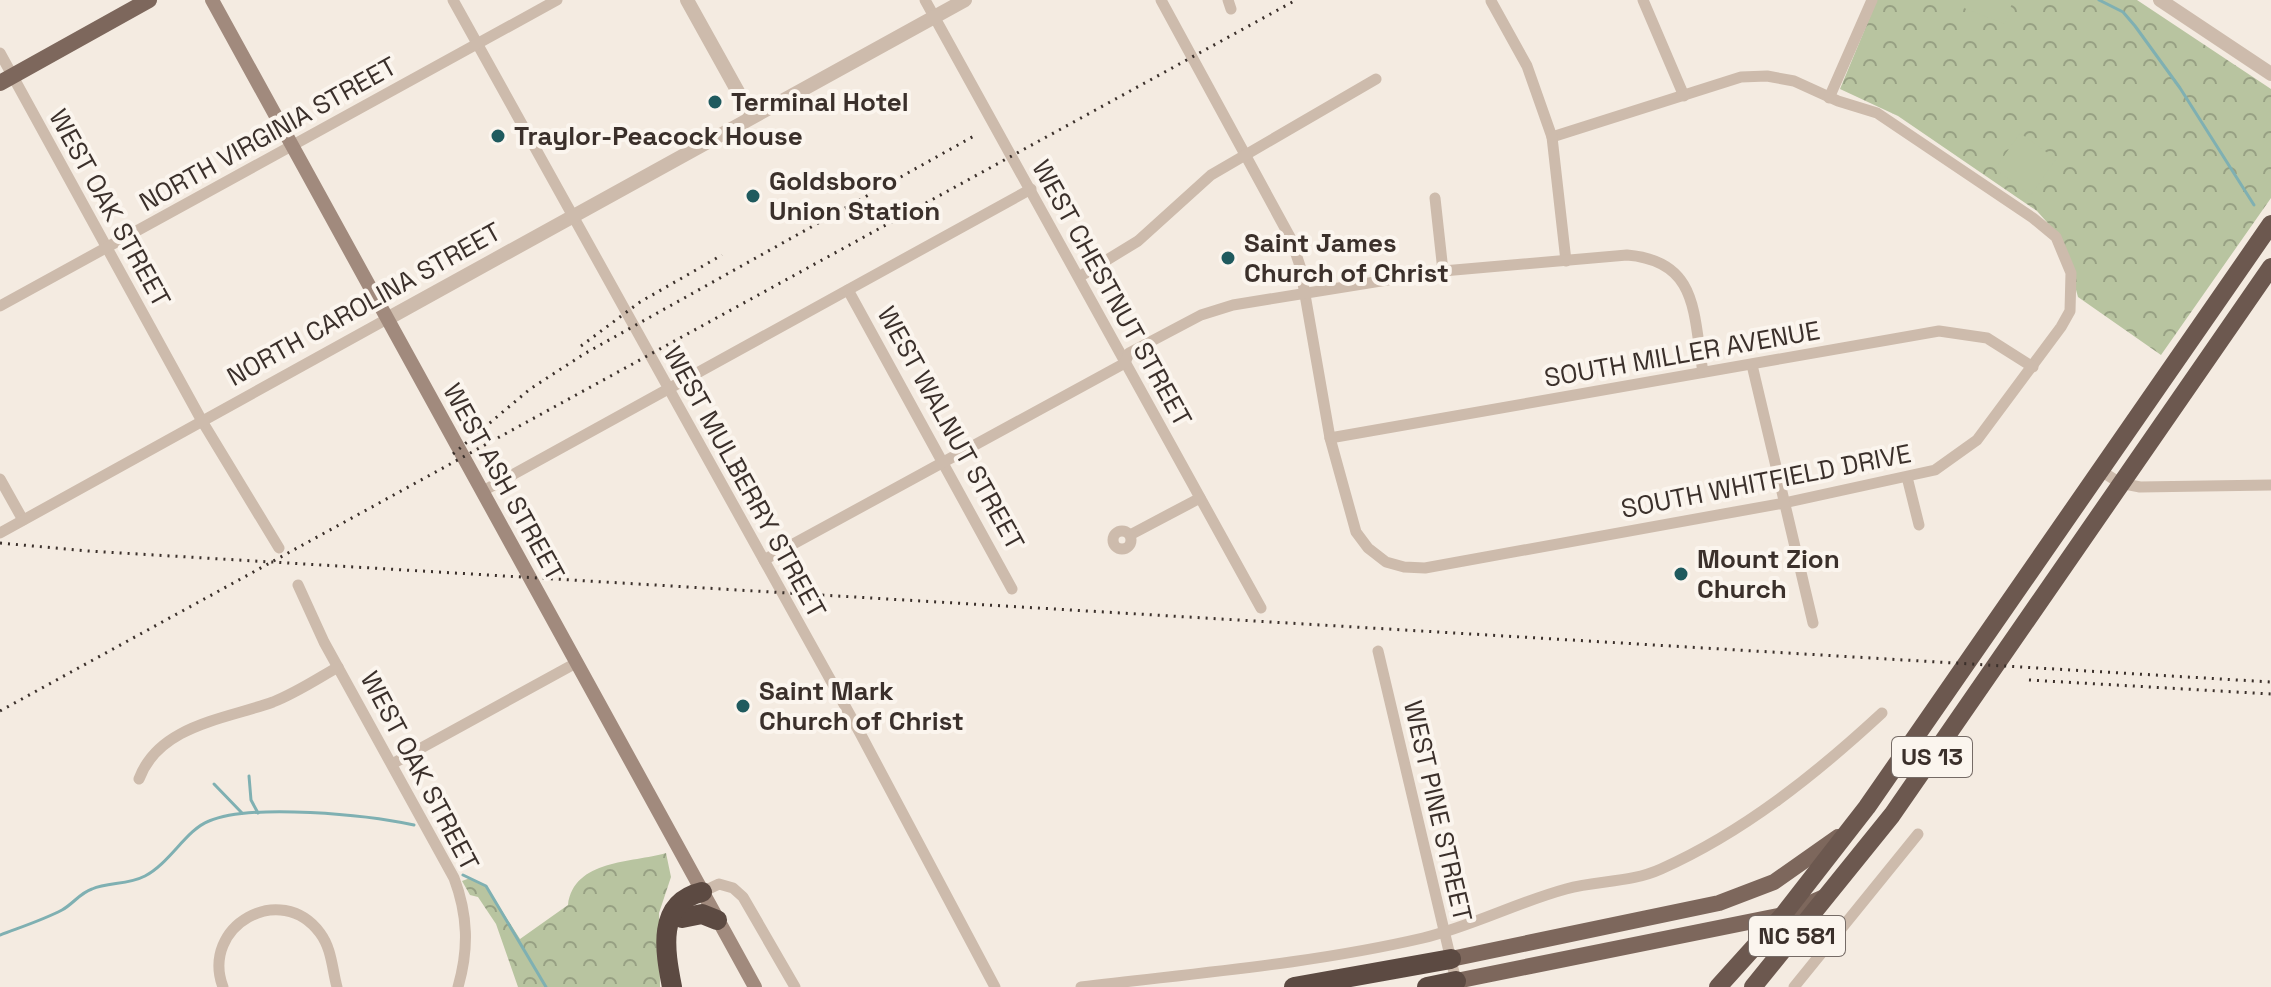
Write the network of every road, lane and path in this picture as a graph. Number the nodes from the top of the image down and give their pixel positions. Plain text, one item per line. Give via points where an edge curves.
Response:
1 (149, 0) edge
2 (212, 0) edge
3 (453, 0) edge
4 (557, 0) edge
5 (687, 0) edge
6 (925, 0) edge
7 (965, 0) edge
8 (1161, 0) edge
9 (1643, 0) edge
10 (1872, 0) edge
11 (2160, 0) edge
12 (1491, 1) edge
13 (934, 17) junction
14 (476, 44) junction
15 (0, 53) edge
16 (2271, 74) edge
17 (1376, 79) dead end
18 (6, 80) edge
19 (1684, 96) junction
20 (1829, 98) junction
21 (752, 117) junction
22 (1552, 137) junction
23 (292, 146) junction
24 (1245, 154) junction
25 (1031, 189) junction
26 (1435, 198) dead end
27 (572, 216) junction
28 (2271, 224) edge
29 (106, 248) junction
30 (1566, 261) junction
31 (2271, 267) edge
32 (1443, 271) junction
33 (1079, 277) junction
34 (848, 290) junction
35 (1305, 292) junction
36 (0, 306) edge
37 (387, 319) junction
38 (1125, 363) junction
39 (1752, 365) junction
40 (2033, 367) junction
41 (1703, 372) junction
42 (666, 389) junction
43 (202, 421) junction
44 (1330, 438) junction
45 (944, 463) junction
46 (2101, 471) junction
47 (1907, 477) junction
48 (0, 479) edge
49 (2120, 483) junction
50 (2271, 485) edge
51 (483, 491) junction
52 (1200, 498) junction
53 (1784, 503) junction
54 (23, 520) junction
55 (1919, 525) dead end
56 (0, 533) edge
57 (1130, 535) dead end
58 (279, 548) dead end
59 (764, 560) junction
60 (298, 585) dead end
61 (1012, 589) dead end
62 (1261, 608) dead end
63 (1813, 623) dead end
64 (1378, 651) dead end
65 (576, 663) junction
66 (338, 667) junction
67 (1882, 713) dead end
68 (392, 764) junction
69 (139, 779) dead end
70 (1855, 823) junction
71 (1918, 834) dead end
72 (1840, 884) junction
73 (702, 892) junction
74 (1783, 915) junction
75 (682, 918) junction
76 (717, 920) junction
77 (1444, 932) junction
78 (1451, 959) junction
79 (1456, 981) junction
80 (223, 987) edge
81 (337, 987) edge
82 (458, 987) edge
83 (672, 987) edge
84 (683, 987) edge
85 (755, 987) edge
86 (795, 987) edge
87 (995, 987) edge
88 (1081, 987) edge
89 (1294, 987) edge
90 (1427, 987) edge
91 (1718, 987) edge
92 (1753, 987) edge
93 (1794, 987) edge

1 - 18 main road
2 - 23 main road, WEST ASH STREET
3 - 14 street, WEST MULBERRY STREET
4 - 14 street, NORTH VIRGINIA STREET
5 - 21 street
6 - 13 street, WEST CHESTNUT STREET
7 - 13 street, NORTH CAROLINA STREET
8 - 24 street
9 - 19 street
10 - 20 street
11 - 16 street
12 - 22 street via 1527,66
13 - 21 street, NORTH CAROLINA STREET
13 - 25 street, WEST CHESTNUT STREET
14 - 23 street, NORTH VIRGINIA STREET
14 - 27 street, WEST MULBERRY STREET
15 - 18 street, WEST OAK STREET
17 - 24 street
18 - 29 street, WEST OAK STREET
19 - 20 street, SOUTH WHITFIELD DRIVE via 1741,77 1767,76 1794,81
19 - 22 street, SOUTH WHITFIELD DRIVE
20 - 40 street, SOUTH WHITFIELD DRIVE via 1877,113 1908,131 2056,237 2071,273 2070,311
21 - 27 street, NORTH CAROLINA STREET
22 - 30 street
23 - 29 street, NORTH VIRGINIA STREET
23 - 37 main road, WEST ASH STREET
24 - 33 street via 1197,186 1138,241
24 - 35 street via 1291,239
25 - 33 street, WEST CHESTNUT STREET
25 - 34 street
26 - 32 street
27 - 37 street, NORTH CAROLINA STREET
27 - 42 street, WEST MULBERRY STREET
28 - 46 highway, US 13
29 - 36 street, NORTH VIRGINIA STREET
29 - 43 street, WEST OAK STREET
30 - 32 street
30 - 41 street via 1627,255 1668,265 1682,277 1691,299
31 - 49 highway, US 13
32 - 35 street
33 - 38 street, WEST CHESTNUT STREET
34 - 42 street
34 - 45 street, WEST WALNUT STREET
35 - 38 street via 1201,315 1129,353
35 - 44 street
37 - 43 street, NORTH CAROLINA STREET
37 - 51 main road, WEST ASH STREET
38 - 45 street
38 - 52 street, WEST CHESTNUT STREET
39 - 40 street, SOUTH MILLER AVENUE via 1939,331 1987,338
39 - 41 street, SOUTH MILLER AVENUE
39 - 53 street
40 - 47 street, SOUTH WHITFIELD DRIVE via 1965,452 1935,470
41 - 44 street, SOUTH MILLER AVENUE
42 - 51 street
42 - 59 street, WEST MULBERRY STREET
43 - 54 street, NORTH CAROLINA STREET
43 - 58 street, WEST OAK STREET
44 - 53 street, SOUTH WHITFIELD DRIVE via 1356,532 1386,562 1404,567 1425,568
45 - 59 street
45 - 61 street, WEST WALNUT STREET
46 - 49 street
46 - 70 highway, US 13
47 - 53 street, SOUTH WHITFIELD DRIVE
47 - 55 street
48 - 54 street
49 - 50 street via 2159,488
49 - 72 highway, US 13
51 - 65 main road, WEST ASH STREET
52 - 57 street
52 - 62 street, WEST CHESTNUT STREET
53 - 63 street
54 - 56 street, NORTH CAROLINA STREET
59 - 87 street, WEST MULBERRY STREET
60 - 66 street, WEST OAK STREET
64 - 77 street, WEST PINE STREET
65 - 68 street
65 - 73 main road, WEST ASH STREET
66 - 68 street, WEST OAK STREET
66 - 69 street via 284,697 191,729 154,753
67 - 77 street via 1827,764 1693,853 1642,876 1565,889
68 - 82 street, WEST OAK STREET via 459,891 467,941
70 - 74 highway, NC 581
70 - 78 main road, US 13 via 1798,868 1749,893
71 - 93 street
72 - 74 main road, US 13 via 1812,904
72 - 92 highway, NC 581
73 - 75 highway
73 - 76 main road, WEST ASH STREET
73 - 83 highway via 681,900 669,921 665,947
73 - 86 street via 719,884 737,891
74 - 79 main road, US 13
74 - 91 highway, NC 581
75 - 76 highway via 702,914
75 - 84 highway via 674,940
76 - 85 main road, WEST ASH STREET
77 - 78 street, WEST PINE STREET
77 - 88 street via 1342,954
78 - 79 street, WEST PINE STREET
78 - 89 highway, US 13
79 - 90 highway, US 13
80 - 81 street via 220,950 233,926 255,913 280,910 304,918 322,936

